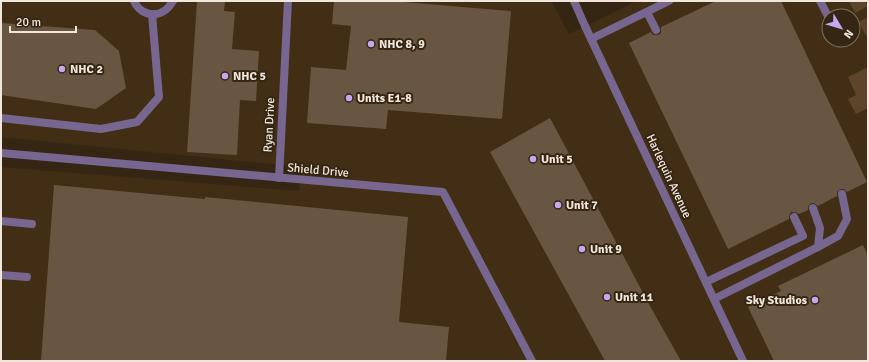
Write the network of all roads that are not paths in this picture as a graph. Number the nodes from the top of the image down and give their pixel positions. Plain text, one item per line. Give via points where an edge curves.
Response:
1 (134, 1) edge
2 (172, 1) edge
3 (288, 1) edge
4 (574, 1) edge
5 (669, 1) edge
6 (647, 12) junction
7 (152, 14) junction
8 (656, 30) dead end
9 (591, 39) junction
10 (1, 118) edge
11 (1, 153) edge
12 (278, 178) junction
13 (842, 194) dead end
14 (813, 208) dead end
15 (794, 217) dead end
16 (1, 221) edge
17 (32, 224) dead end
18 (818, 247) junction
19 (1, 275) edge
20 (27, 278) dead end
21 (706, 282) junction
22 (714, 299) junction
23 (532, 361) edge
24 (743, 361) edge

1 - 7 street via 140,9
2 - 7 street via 165,11
3 - 12 street, Ryan Drive
4 - 9 street, Harlequin Avenue
5 - 6 street
6 - 8 street
6 - 9 street
7 - 10 street via 159,97 137,122 101,129
9 - 21 street, Harlequin Avenue
11 - 12 street, Shield Drive
12 - 23 street, Shield Drive via 443,192
13 - 18 street via 847,219 838,236
14 - 18 street via 820,228
15 - 21 street via 803,236
16 - 17 street
18 - 22 street
19 - 20 street
21 - 22 street, Harlequin Avenue
22 - 24 street, Harlequin Avenue

